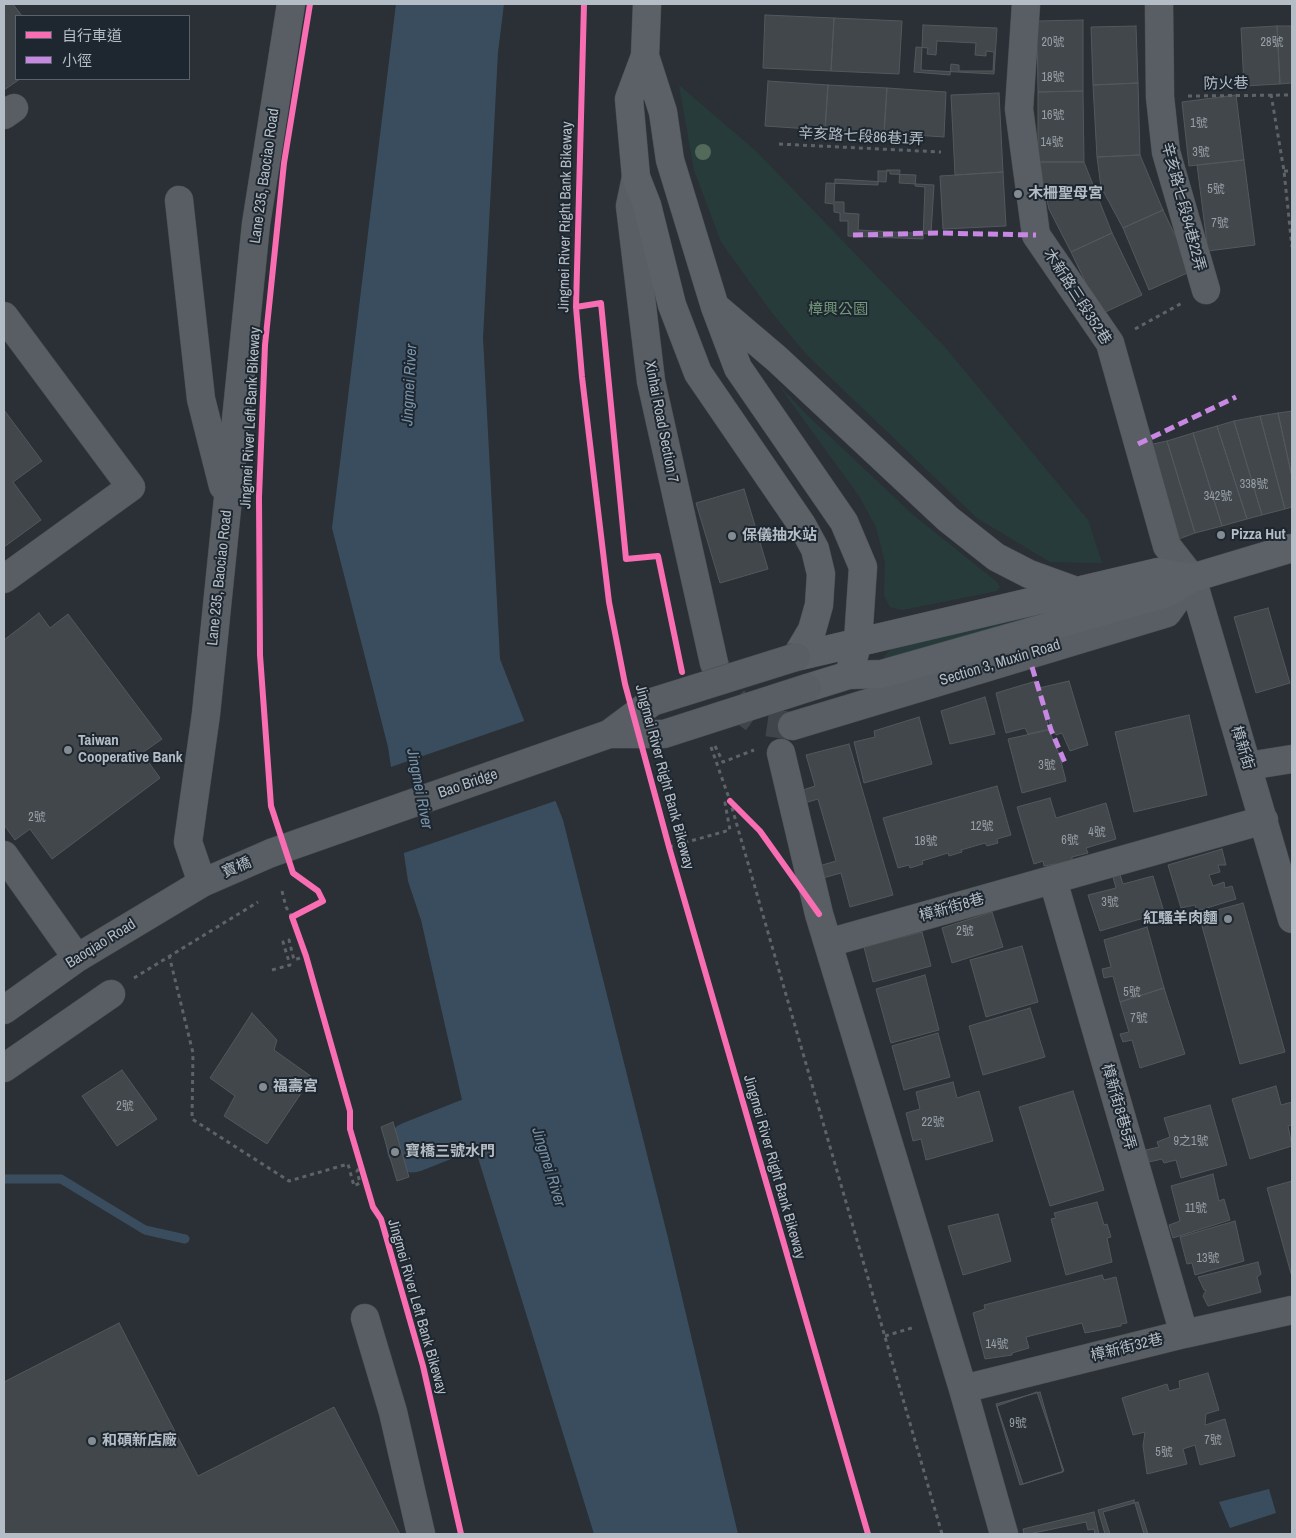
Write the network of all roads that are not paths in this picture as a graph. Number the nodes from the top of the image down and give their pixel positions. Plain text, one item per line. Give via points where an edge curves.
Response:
1 (291, 4) edge
2 (647, 4) edge
3 (1026, 4) edge
4 (1159, 4) edge
5 (645, 56) junction
6 (636, 177) junction
7 (179, 200) dead end
8 (1206, 290) road end
9 (715, 307) junction
10 (4, 316) edge
11 (228, 504) junction
12 (1292, 548) edge
13 (1192, 578) junction
14 (4, 579) edge
15 (1076, 591) junction
16 (858, 641) junction
17 (796, 657) junction
18 (714, 663) tunnel mouth
19 (849, 676) junction
20 (807, 688) joint
21 (792, 726) tunnel mouth
22 (609, 734) junction
23 (769, 751) road end
24 (1292, 759) edge
25 (1248, 766) junction
26 (1264, 820) junction
27 (271, 853) joint
28 (4, 855) edge
29 (1053, 880) junction
30 (202, 883) junction
31 (1292, 919) edge
32 (828, 943) junction
33 (77, 958) junction
34 (111, 994) road end
35 (4, 1010) edge
36 (4, 1068) edge
37 (1292, 1310) edge
38 (365, 1318) dead end
39 (1184, 1334) junction
40 (963, 1389) junction
41 (421, 1534) edge
42 (1004, 1534) edge

1 - 11 street, Lane 235, Baociao Road via 256,224
2 - 5 main road
3 - 13 street, 木新路三段352巷 via 1019,109 1036,235 1110,343 1167,546
4 - 8 street, 辛亥路七段84巷22弄 via 1160,96 1166,152
5 - 6 main road via 629,99
5 - 9 main road via 663,112 670,160
6 - 17 main road via 648,204 672,306 698,373 815,548 821,574 819,605 812,630
6 - 18 street, Xinhai Road Section 7 via 630,206 650,381
7 - 11 street via 201,399
9 - 15 main road via 778,360 948,519 996,557 1029,574
9 - 16 main road via 738,368 844,522 863,566
10 - 14 street via 130,487
11 - 30 street, Lane 235, Baociao Road via 206,714 188,842
12 - 13 main road, Section 3, Muxin Road
13 - 15 main road, Section 3, Muxin Road via 1158,572
13 - 19 main road, Section 3, Muxin Road via 1166,593 882,674
13 - 21 street, Section 3, Muxin Road via 1167,613
13 - 25 street, 樟新街
15 - 16 main road, Section 3, Muxin Road
16 - 17 main road, Section 3, Muxin Road
16 - 19 main road
17 - 22 street, Bao Bridge, bridge via 652,702
19 - 20 main road, Section 3, Muxin Road
20 - 22 street, Bao Bridge, bridge via 664,734
22 - 27 street, Bao Bridge, bridge
23 - 32 street
24 - 25 street
25 - 26 street, 樟新街
26 - 29 street, 樟新街8巷
26 - 31 street, 樟新街
27 - 30 street, 寶橋
28 - 33 street
29 - 32 street, 樟新街8巷
29 - 39 street, 樟新街8巷5弄
30 - 33 street, Baoqiao Road
32 - 40 street
33 - 35 street, Baoqiao Road
34 - 36 street
37 - 39 street, 樟新街32巷
38 - 41 street via 393,1412
39 - 40 street, 樟新街32巷
40 - 42 street

